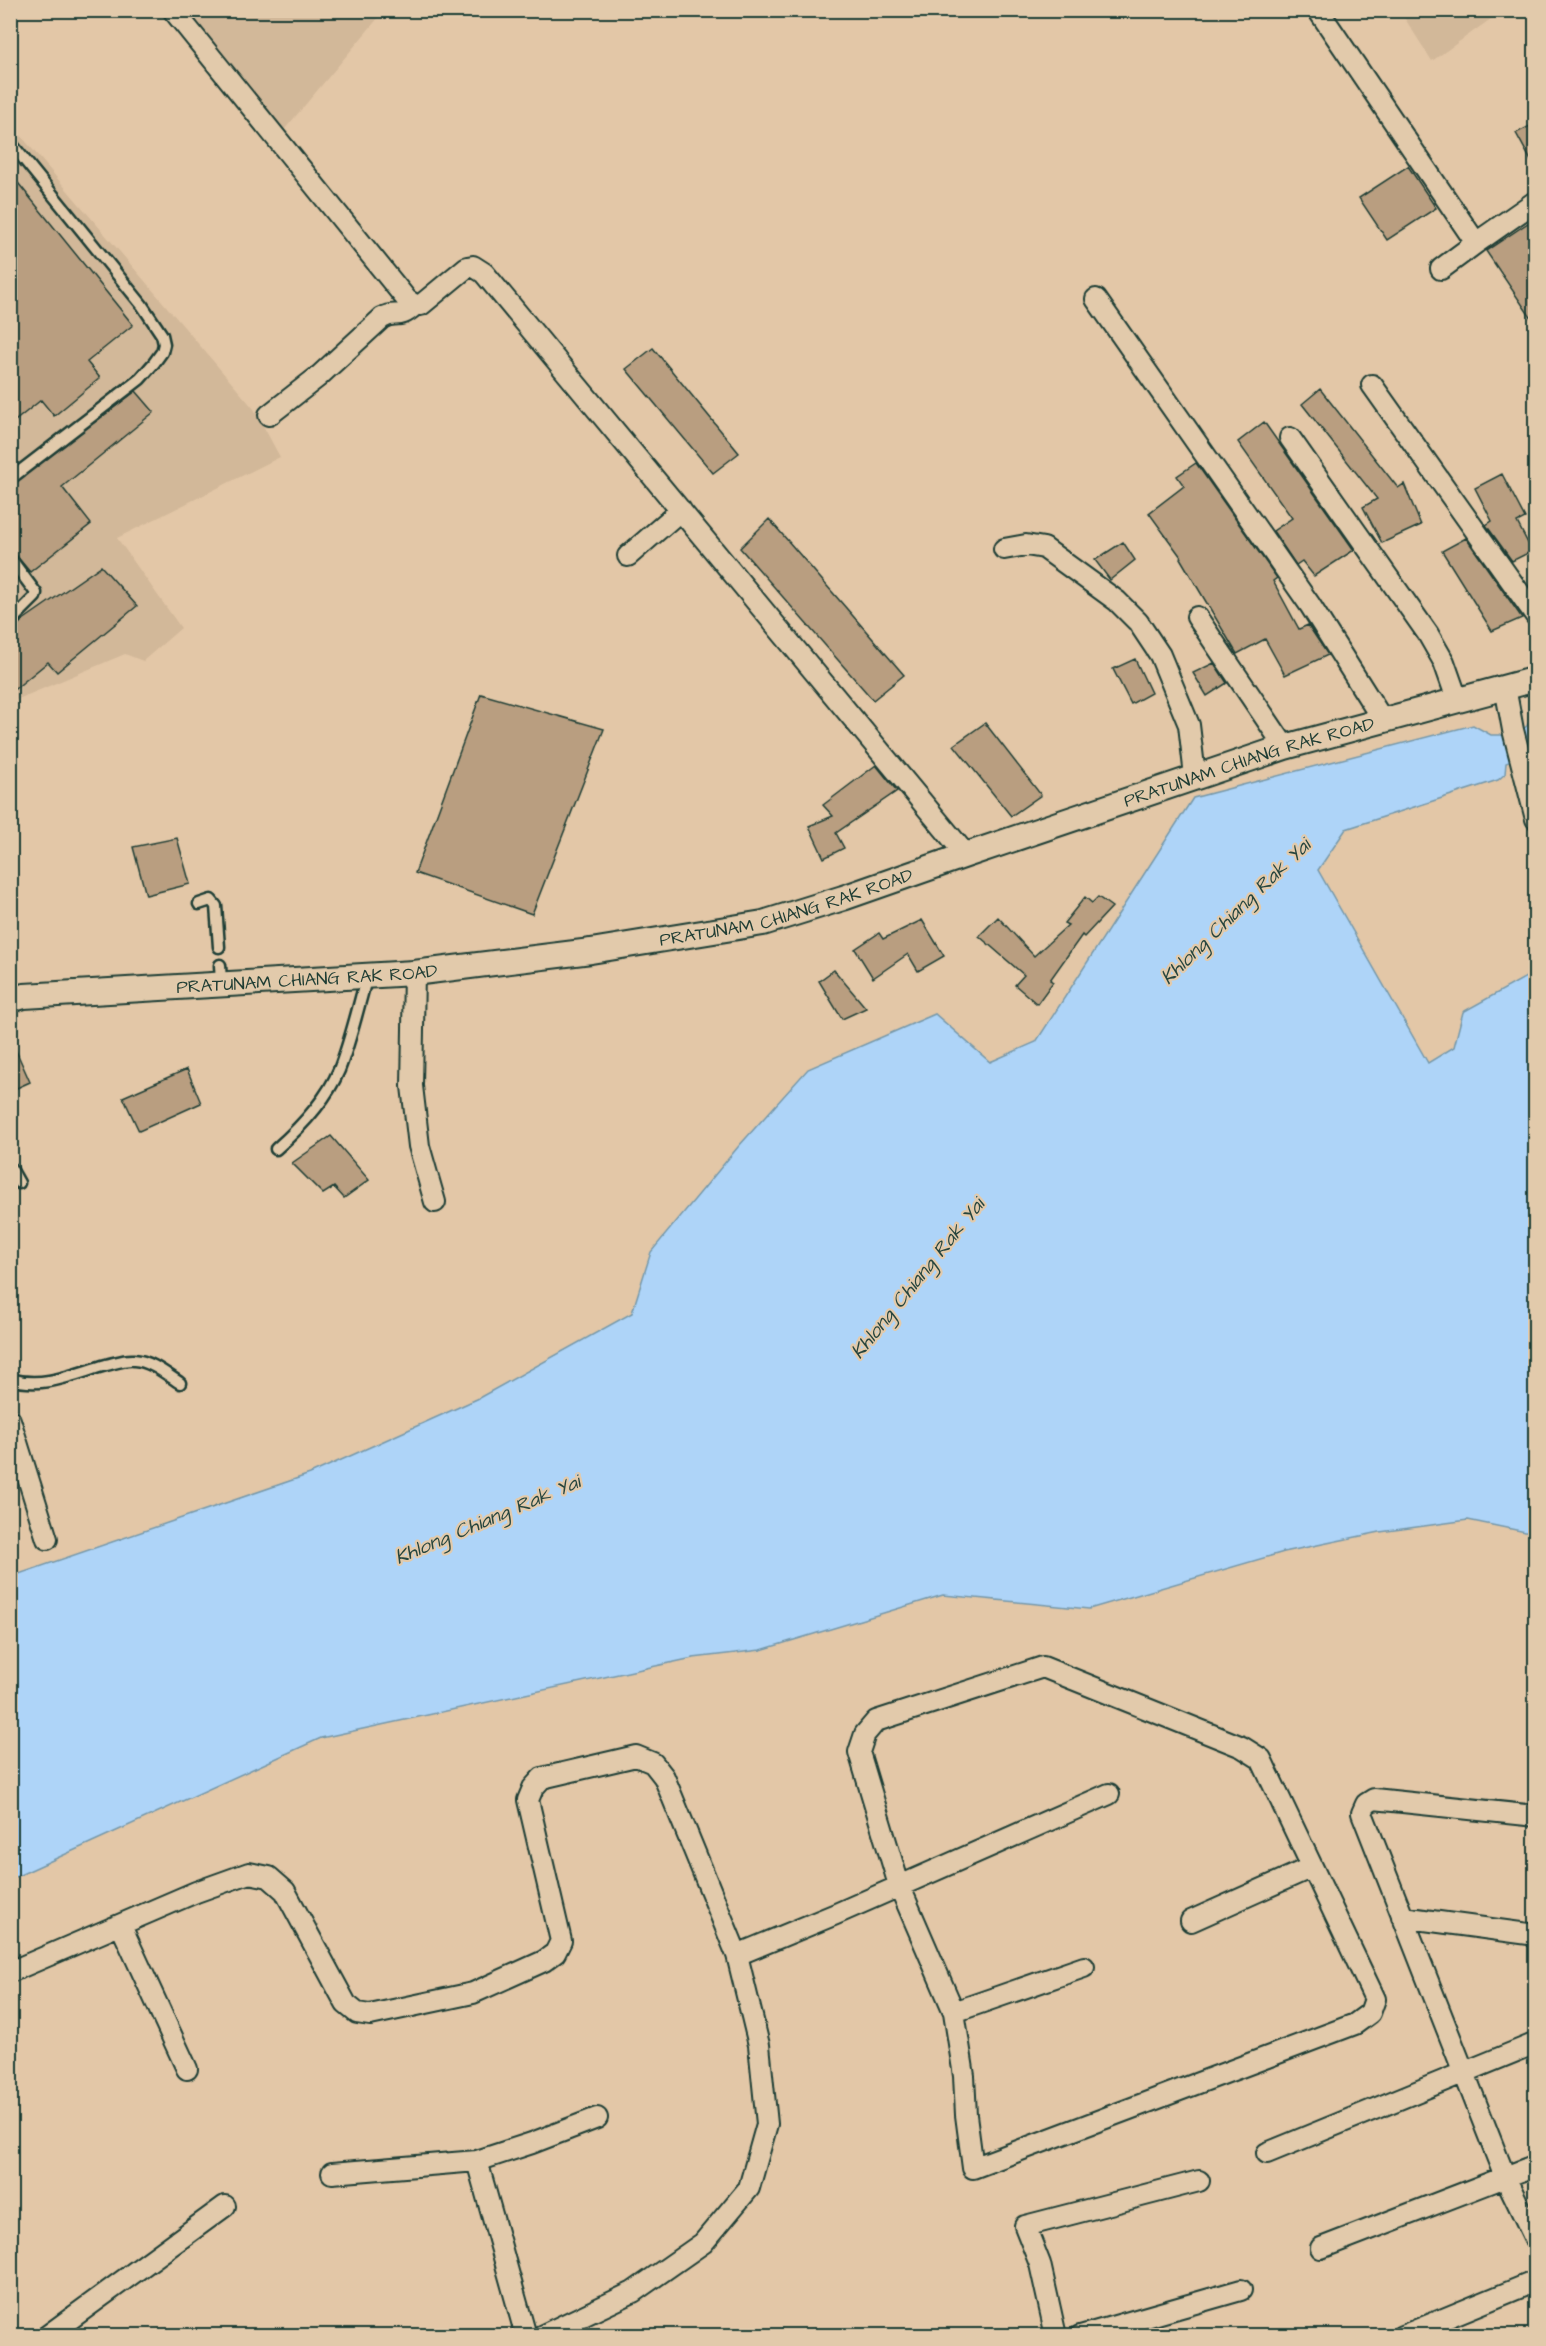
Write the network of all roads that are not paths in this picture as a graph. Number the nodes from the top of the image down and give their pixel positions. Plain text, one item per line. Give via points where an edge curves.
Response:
1 (173, 10) edge
2 (1318, 10) edge
3 (10, 142) edge
4 (1535, 202) edge
5 (1476, 243) junction
6 (1441, 269) dead end
7 (1096, 299) dead end
8 (415, 305) junction
9 (1372, 385) dead end
10 (269, 416) dead end
11 (1290, 438) dead end
12 (10, 479) edge
13 (681, 510) junction
14 (1004, 549) dead end
15 (628, 556) dead end
16 (10, 558) edge
17 (13, 615) edge
18 (1536, 616) edge
19 (1197, 617) dead end
20 (1536, 679) edge
21 (1505, 687) junction
22 (1457, 699) junction
23 (1382, 720) junction
24 (1285, 747) junction
25 (1195, 776) junction
26 (1536, 819) edge
27 (966, 855) junction
28 (199, 904) dead end
29 (219, 947) dead end
30 (414, 973) junction
31 (368, 976) junction
32 (10, 1000) edge
33 (276, 1149) dead end
34 (10, 1167) edge
35 (19, 1183) dead end
36 (435, 1202) dead end
37 (10, 1379) edge
38 (180, 1383) dead end
39 (10, 1420) edge
40 (47, 1539) dead end
41 (1109, 1794) dead end
42 (1536, 1816) edge
43 (1312, 1867) junction
44 (899, 1885) junction
45 (1402, 1917) junction
46 (1191, 1921) dead end
47 (121, 1926) junction
48 (1536, 1935) edge
49 (737, 1955) junction
50 (1084, 1967) dead end
51 (10, 1972) edge
52 (954, 2012) junction
53 (1536, 2043) edge
54 (187, 2069) dead end
55 (1463, 2072) junction
56 (597, 2118) dead end
57 (1267, 2153) dead end
58 (477, 2161) junction
59 (1536, 2164) edge
60 (332, 2173) dead end
61 (1505, 2176) junction
62 (1199, 2181) dead end
63 (225, 2206) dead end
64 (1536, 2241) edge
65 (1321, 2248) dead end
66 (1536, 2281) edge
67 (1241, 2290) dead end
68 (524, 2326) edge
69 (47, 2336) edge
70 (541, 2336) edge
71 (1056, 2336) edge
72 (1080, 2336) edge
73 (1402, 2336) edge

1 - 8 street via 407,300
2 - 5 street
3 - 12 lane via 158,326 164,344 140,379
4 - 5 street
5 - 6 street
7 - 23 street via 1310,605
8 - 10 street via 402,315 382,318
8 - 13 street via 421,305 467,267 479,268
9 - 18 street
11 - 22 street via 1428,634 1444,662
13 - 15 street
13 - 27 street
14 - 25 street via 1026,545 1044,548 1117,601 1138,622 1160,655 1189,725
16 - 17 lane via 36,594
19 - 24 street
20 - 21 street, PRATUNAM CHIANG RAK ROAD
21 - 22 street, PRATUNAM CHIANG RAK ROAD
21 - 26 street
22 - 23 street, PRATUNAM CHIANG RAK ROAD
23 - 24 street, PRATUNAM CHIANG RAK ROAD
24 - 25 street, PRATUNAM CHIANG RAK ROAD
25 - 27 street, PRATUNAM CHIANG RAK ROAD
27 - 30 street, PRATUNAM CHIANG RAK ROAD via 764,923 591,951
28 - 29 lane via 211,900 216,906
30 - 31 street, PRATUNAM CHIANG RAK ROAD
30 - 36 street via 412,1086 419,1146
31 - 32 street, PRATUNAM CHIANG RAK ROAD via 221,974
31 - 33 lane via 339,1070 324,1098
34 - 35 lane
37 - 38 lane via 25,1383 68,1378 134,1360
39 - 40 street
41 - 44 street
42 - 45 street via 1374,1799 1366,1804 1362,1813
43 - 44 street via 1261,1759 1043,1667 876,1721 864,1734 859,1752
43 - 46 street
43 - 52 street via 1375,1999 1370,2013 1355,2024 973,2168
44 - 49 street
44 - 52 street
45 - 48 street
45 - 55 street
47 - 49 street via 249,1873 269,1876 285,1892 346,2004 357,2013 370,2015 472,1993 544,1961 555,1953 561,1941 528,1800 533,1788 542,1778 636,1756 652,1763 664,1776
47 - 51 street
47 - 54 street
49 - 70 street via 759,2044 767,2124 749,2188 703,2243 633,2292
50 - 52 street
53 - 55 street
55 - 57 street
55 - 61 street
56 - 58 street
58 - 60 street
58 - 68 street
59 - 61 street
61 - 64 street
61 - 65 street
62 - 71 street via 1024,2226 1040,2264
63 - 69 street
66 - 73 street
67 - 72 street

